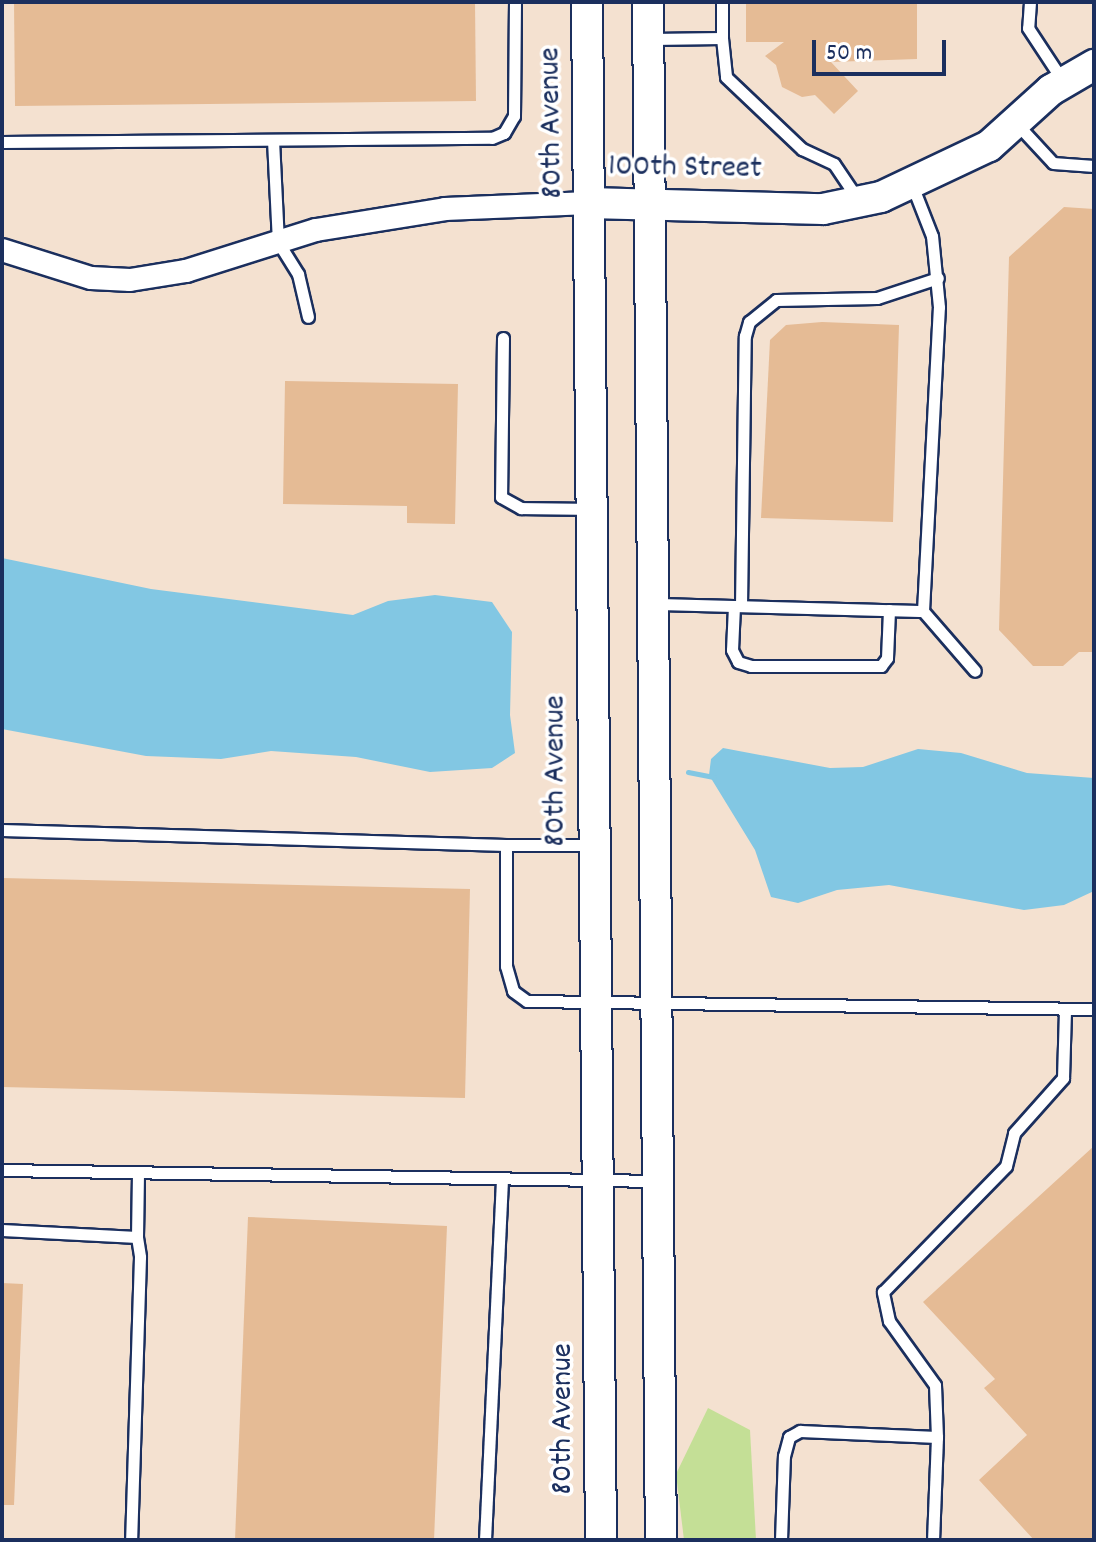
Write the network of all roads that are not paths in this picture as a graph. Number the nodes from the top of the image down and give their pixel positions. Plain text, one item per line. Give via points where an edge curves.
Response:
1 (515, 2) edge
2 (587, 2) edge
3 (648, 2) edge
4 (722, 2) edge
5 (1030, 2) edge
6 (722, 38) junction
7 (649, 39) junction
8 (1094, 65) edge
9 (1064, 83) junction
10 (1016, 122) junction
11 (273, 140) junction
12 (2, 142) edge
13 (1094, 166) edge
14 (912, 185) junction
15 (859, 201) junction
16 (589, 203) junction
17 (650, 206) junction
18 (278, 242) junction
19 (2, 250) edge
20 (938, 278) junction
21 (308, 317) dead end
22 (503, 338) dead end
23 (592, 509) junction
24 (653, 604) junction
25 (738, 606) junction
26 (889, 610) junction
27 (923, 611) junction
28 (975, 671) dead end
29 (2, 830) edge
30 (506, 845) junction
31 (594, 845) junction
32 (596, 1002) junction
33 (656, 1002) junction
34 (1065, 1009) junction
35 (1094, 1009) edge
36 (2, 1170) edge
37 (138, 1173) junction
38 (502, 1181) junction
39 (659, 1181) junction
40 (598, 1183) junction
41 (2, 1230) edge
42 (137, 1237) junction
43 (937, 1437) junction
44 (131, 1540) edge
45 (485, 1540) edge
46 (601, 1540) edge
47 (661, 1540) edge
48 (781, 1540) edge
49 (933, 1540) edge

1 - 11 lane via 514,116 504,133 492,138
2 - 16 street, 80th Avenue
3 - 7 street
4 - 6 lane
5 - 9 lane via 1028,28
6 - 7 lane
6 - 15 lane via 726,77 802,149 834,164
7 - 17 street
8 - 9 street, 100th Street
9 - 10 street, 100th Street
10 - 13 lane via 1053,163
10 - 14 street, 100th Street via 989,146
11 - 12 lane
11 - 18 lane
14 - 15 street, 100th Street
14 - 20 lane via 932,236
15 - 17 street, 100th Street via 823,209
16 - 17 street, 100th Street
16 - 18 street, 100th Street via 445,209 316,230
16 - 23 street, 80th Avenue
17 - 24 street
18 - 19 street, 100th Street via 186,271 130,280 51,268
18 - 21 lane via 298,274
20 - 25 lane via 877,298 776,300 749,322
20 - 27 lane
22 - 23 lane via 501,497 521,508
23 - 31 street, 80th Avenue
24 - 25 lane
24 - 33 street
25 - 26 lane
25 - 26 lane via 732,650 738,662 751,666 881,666 887,658
26 - 27 lane
27 - 28 lane
29 - 30 lane
30 - 31 lane
30 - 32 lane via 506,966 513,991 527,1001
31 - 32 street, 80th Avenue
32 - 33 lane
32 - 40 street, 80th Avenue
33 - 34 lane
33 - 39 street
34 - 35 lane
34 - 43 lane via 1063,1078 1014,1133 1006,1166 883,1292 889,1321 935,1385
36 - 37 lane
37 - 38 lane
37 - 42 lane
38 - 40 lane
38 - 45 lane
39 - 40 lane
39 - 47 street
40 - 46 street, 80th Avenue
41 - 42 lane
42 - 44 lane
43 - 48 lane via 800,1431 789,1437
43 - 49 lane

